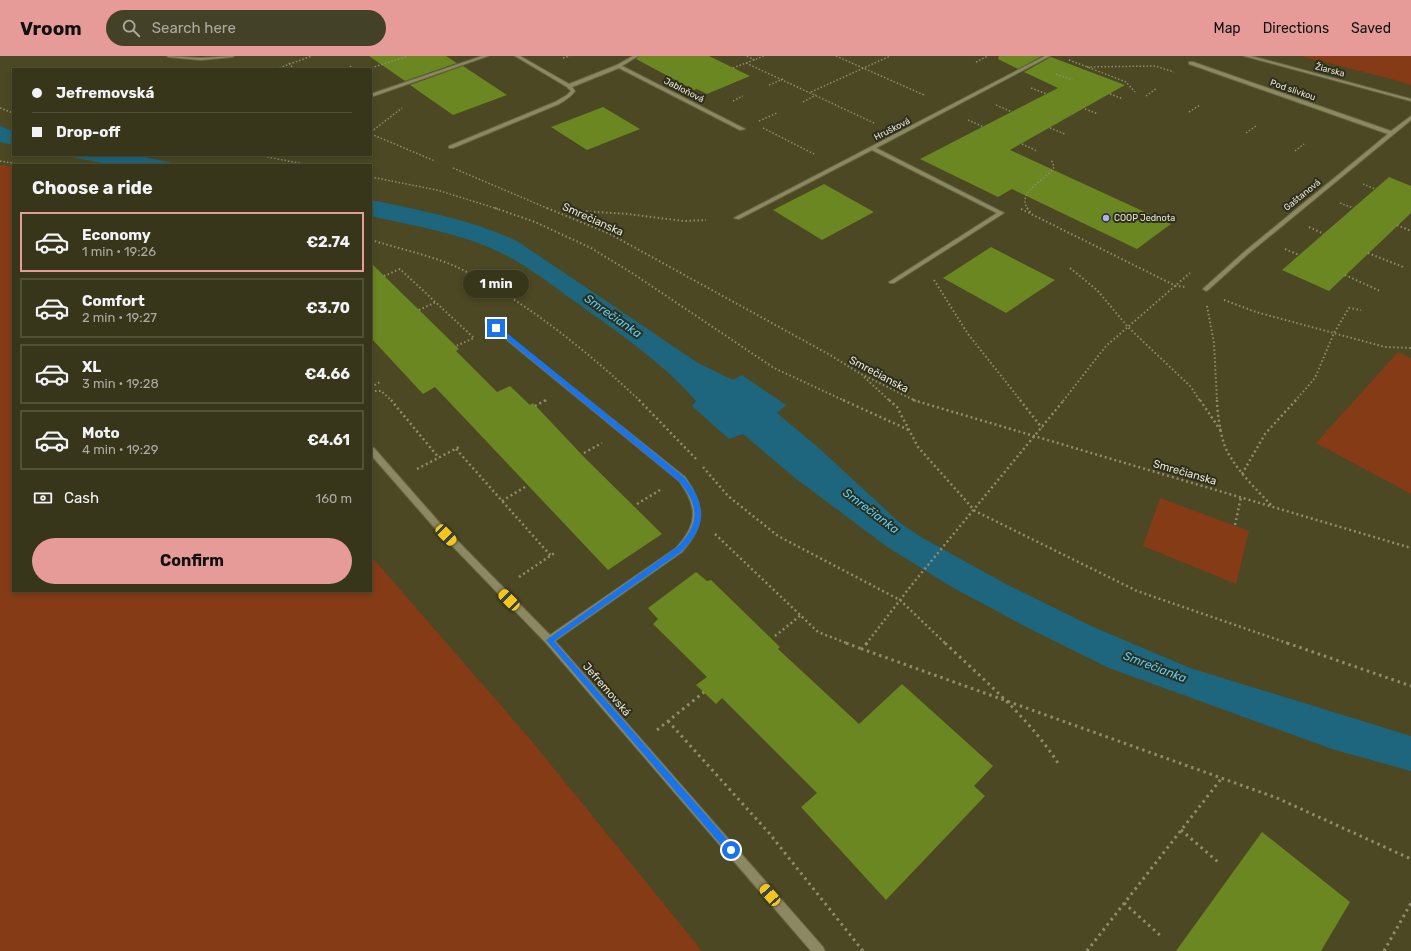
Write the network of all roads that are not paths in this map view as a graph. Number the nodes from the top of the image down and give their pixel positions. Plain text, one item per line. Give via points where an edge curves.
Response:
1 (169, 56) edge
2 (232, 56) edge
3 (486, 56) edge
4 (517, 56) edge
5 (636, 56) edge
6 (1048, 56) edge
7 (1246, 56) edge
8 (215, 57) edge
9 (1191, 63) dead end
10 (619, 66) junction
11 (569, 86) junction
12 (372, 96) edge
13 (1411, 100) edge
14 (1411, 116) edge
15 (742, 129) dead end
16 (1391, 133) junction
17 (451, 147) dead end
18 (872, 148) junction
19 (737, 218) dead end
20 (892, 282) dead end
21 (1206, 289) road end
22 (487, 321) dead end
23 (372, 451) edge
24 (549, 640) junction
25 (819, 951) edge

1 - 8 street via 188,59
2 - 8 street
3 - 12 street
4 - 11 street
5 - 10 street
6 - 18 street, Hrušková
7 - 13 street, Žiarska
9 - 16 street, Pod slivkou
10 - 11 street
10 - 15 street, Jabloňová
11 - 17 street via 573,91 569,96
14 - 16 street, Gaštanová
16 - 21 street, Gaštanová
18 - 19 street
18 - 20 street, Hrušková via 1001,213
22 - 24 street via 682,479 691,490 696,505 698,518 691,538 679,550
23 - 24 street, Jefremovská via 436,524
24 - 25 street, Jefremovská

